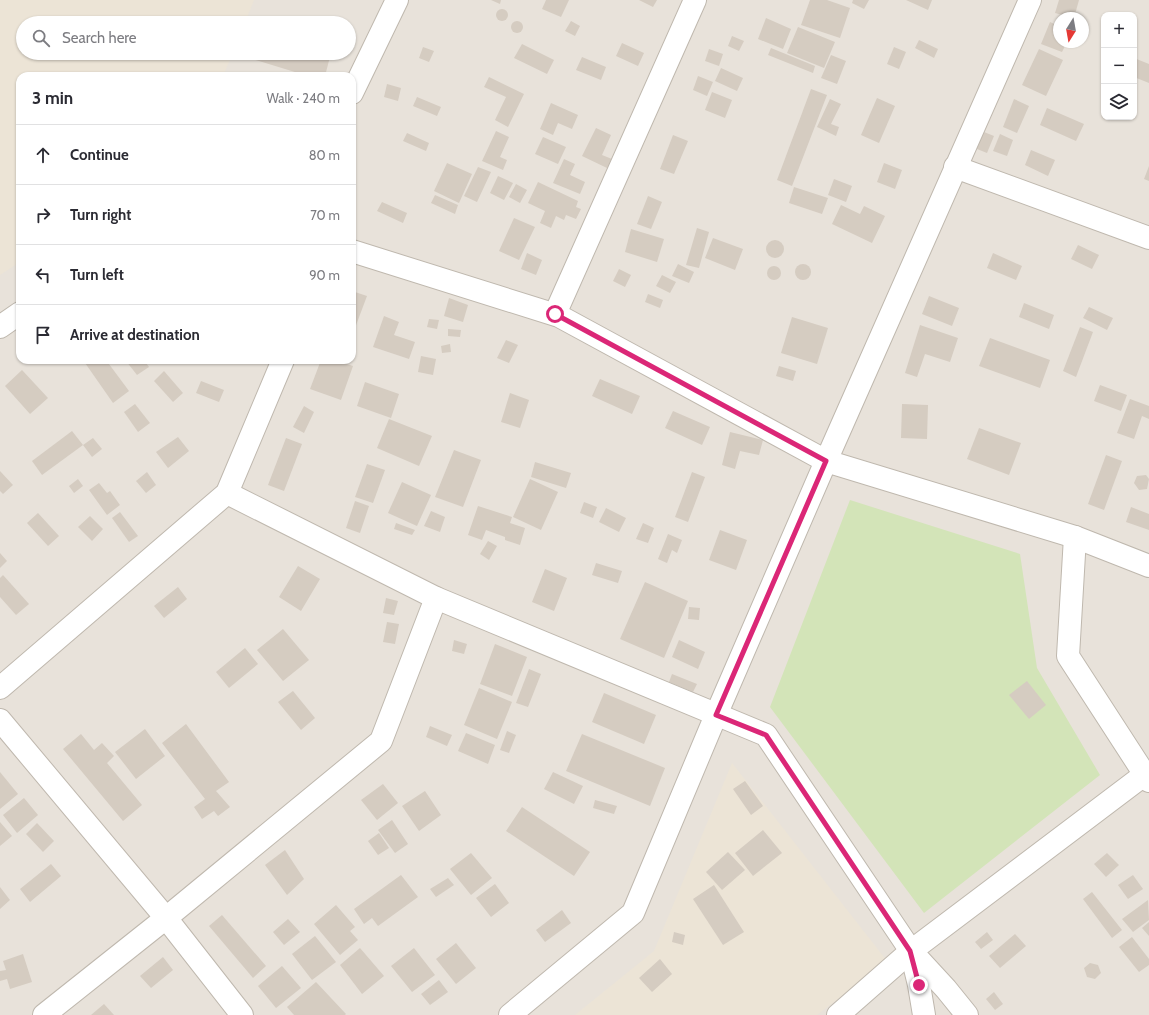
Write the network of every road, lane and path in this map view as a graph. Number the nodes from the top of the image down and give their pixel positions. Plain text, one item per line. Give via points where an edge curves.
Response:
1 (397, 0) edge
2 (695, 0) edge
3 (1030, 0) edge
4 (356, 84) edge
5 (955, 167) junction
6 (1149, 238) edge
7 (356, 252) edge
8 (555, 314) junction
9 (16, 316) edge
10 (0, 327) edge
11 (281, 364) edge
12 (826, 461) junction
13 (227, 493) junction
14 (1074, 537) junction
15 (1149, 566) edge
16 (436, 598) junction
17 (0, 688) edge
18 (716, 715) junction
19 (0, 720) edge
20 (1147, 778) edge
21 (166, 918) junction
22 (910, 951) junction
23 (44, 1015) edge
24 (242, 1015) edge
25 (510, 1015) edge
26 (838, 1015) edge
27 (924, 1015) edge
28 (967, 1015) edge

1 - 4 street
2 - 8 street
3 - 5 street
5 - 6 street
5 - 12 street
7 - 8 street
8 - 12 street
9 - 10 street
11 - 13 street
12 - 14 street
12 - 18 street
13 - 16 street
13 - 17 street
14 - 15 street
14 - 20 street via 1068,656
16 - 18 street
16 - 21 street via 381,741
18 - 22 street via 766,735
18 - 25 street via 632,913
19 - 21 street
20 - 22 street
21 - 23 street
21 - 24 street
22 - 26 street
22 - 27 street
22 - 28 street

